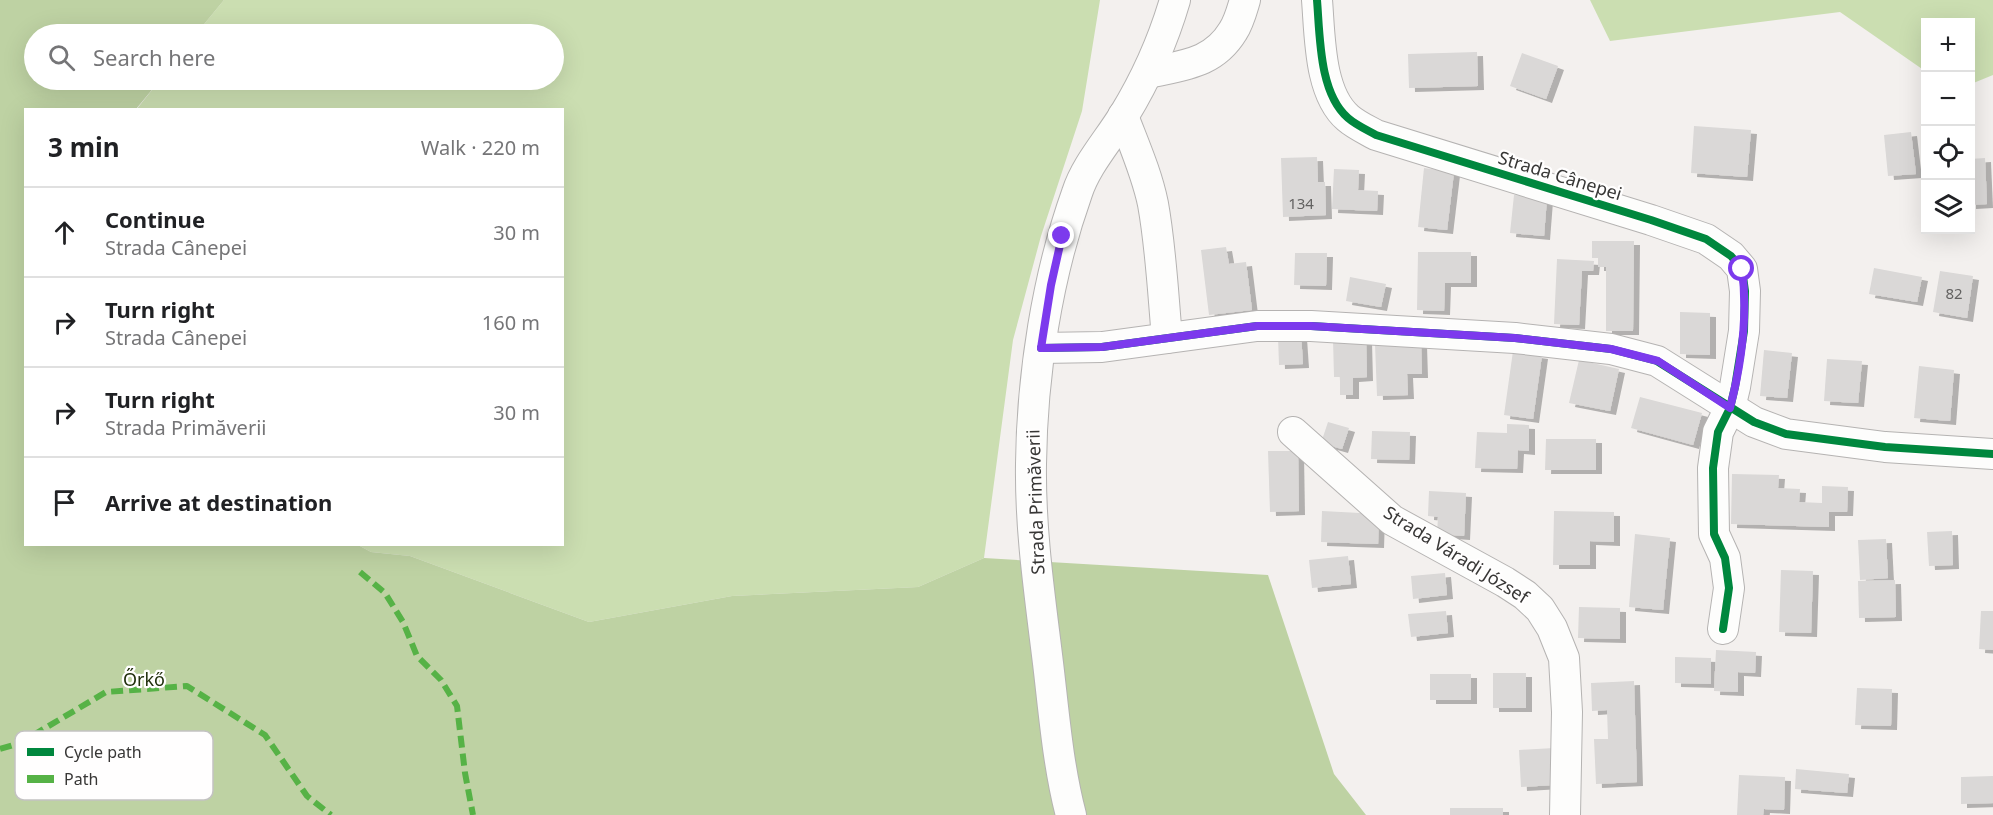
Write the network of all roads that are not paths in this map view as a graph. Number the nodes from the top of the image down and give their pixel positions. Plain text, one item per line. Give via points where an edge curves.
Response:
1 (1175, 0) edge
2 (1245, 0) edge
3 (1317, 0) edge
4 (1148, 73) junction
5 (1123, 116) junction
6 (1167, 338) junction
7 (1041, 348) junction
8 (1730, 408) junction
9 (1293, 432) dead end
10 (1993, 454) edge
11 (1724, 628) dead end
12 (1071, 815) edge
13 (1565, 815) edge

1 - 4 street, Strada Primăverii
2 - 4 street via 1234,30 1218,50 1200,61
3 - 8 street, Strada Cânepei via 1322,61 1333,99 1348,118 1376,135 1706,239 1731,256 1742,269 1745,291 1744,331
4 - 5 street, Strada Primăverii
5 - 6 street via 1152,203
5 - 7 street, Strada Primăverii via 1078,190 1062,236
6 - 7 street via 1102,347
6 - 8 street via 1257,326 1311,326 1515,338 1600,348 1658,361
7 - 12 street, Strada Primăverii via 1030,465 1033,523 1060,759
8 - 10 street via 1786,434 1885,447
8 - 11 street, Strada Cânepei via 1718,432 1713,468 1714,534 1725,558 1729,588
9 - 13 street, Strada Váradi József via 1392,520 1505,582 1540,609 1564,658

